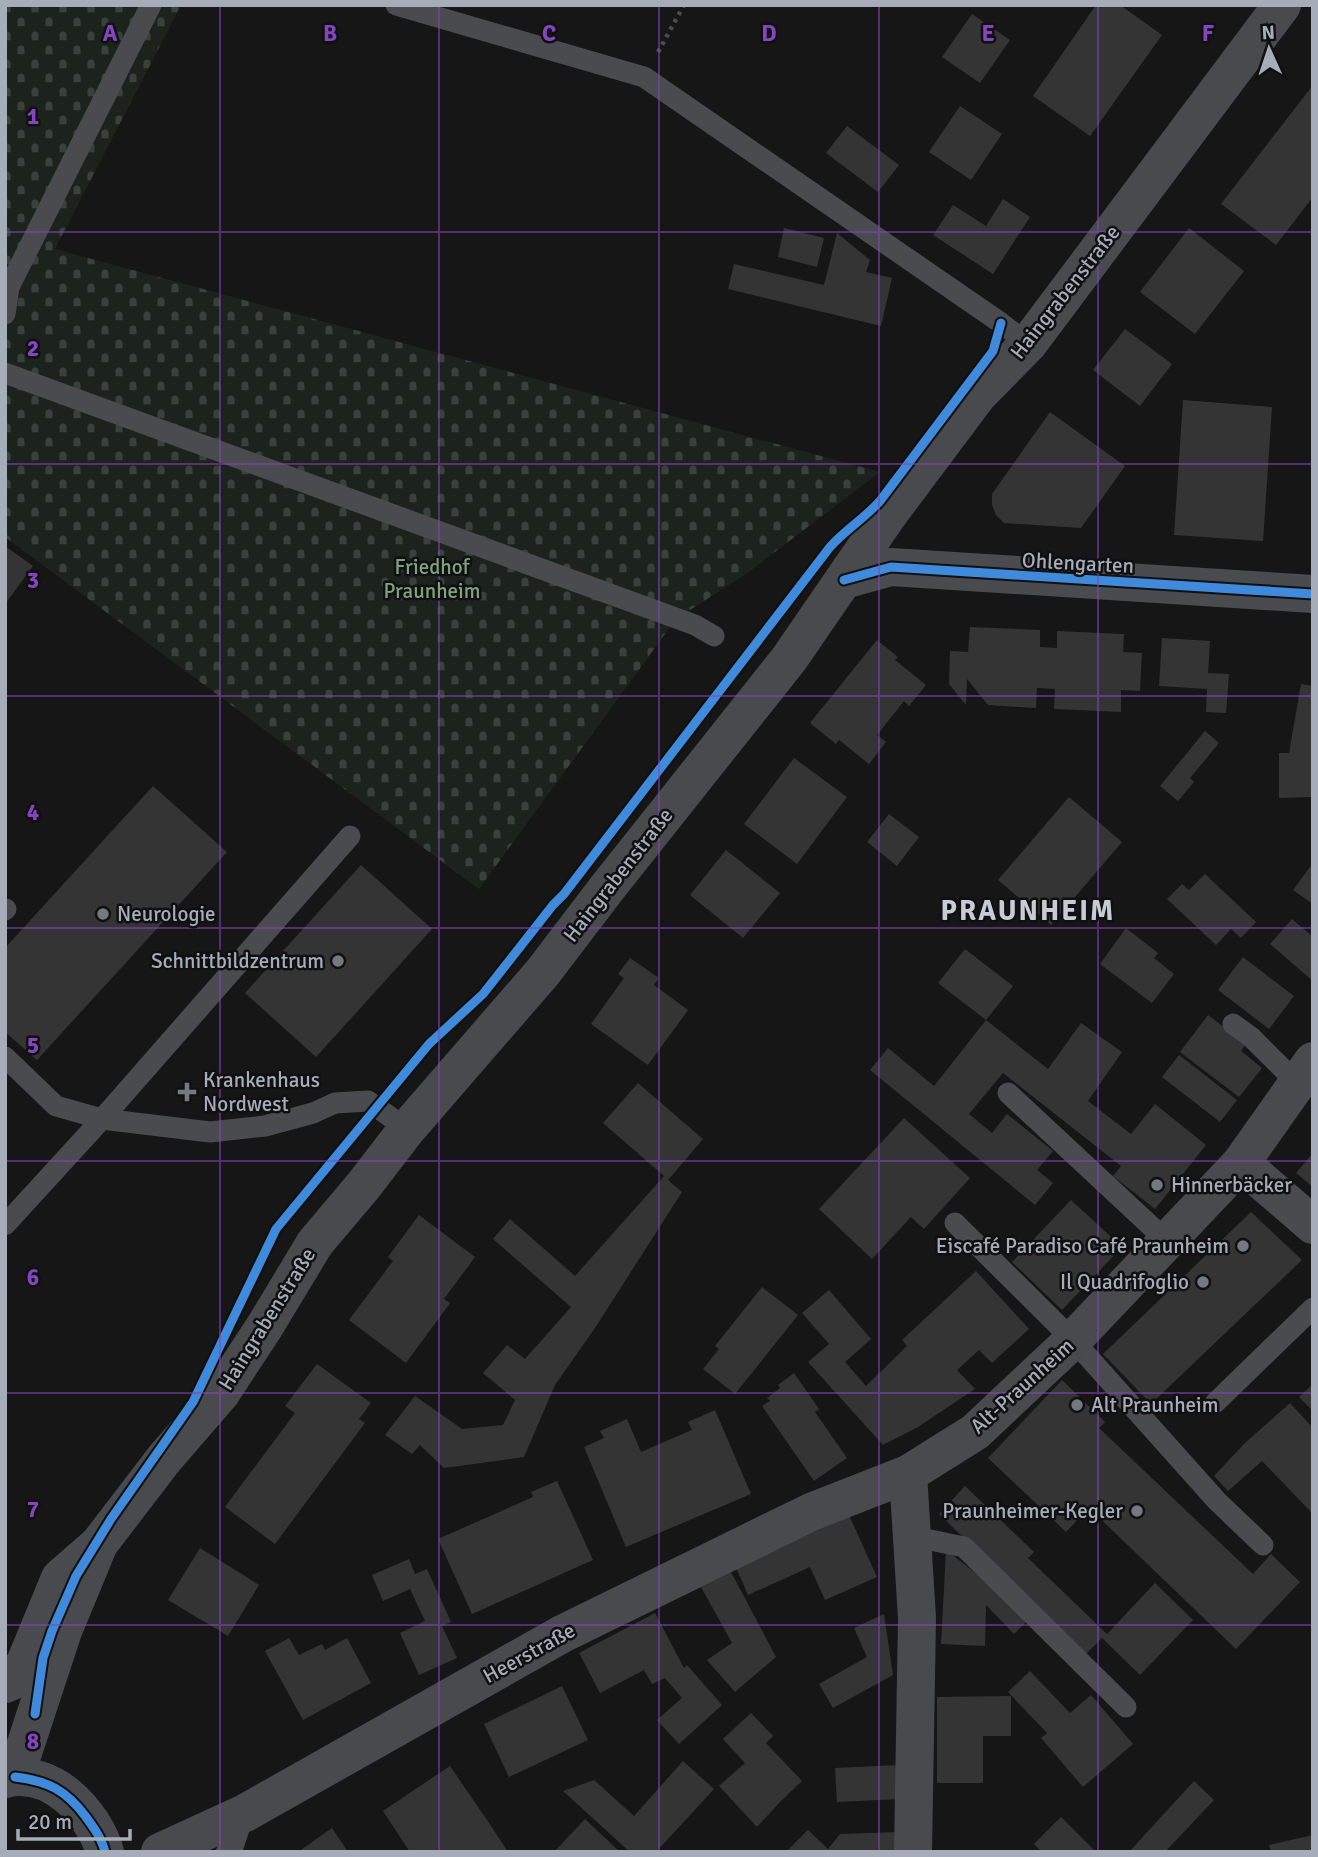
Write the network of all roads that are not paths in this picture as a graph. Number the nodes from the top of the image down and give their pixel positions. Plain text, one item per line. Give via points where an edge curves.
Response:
1 (150, 5) edge
2 (396, 5) edge
3 (1282, 5) edge
4 (7, 286) edge
5 (5, 314) edge
6 (1028, 344) junction
7 (5, 373) edge
8 (844, 580) junction
9 (1313, 594) edge
10 (713, 636) dead end
11 (350, 836) dead end
12 (1233, 1024) dead end
13 (5, 1057) edge
14 (1305, 1072) edge
15 (1008, 1093) dead end
16 (102, 1119) junction
17 (407, 1129) junction
18 (1241, 1163) junction
19 (955, 1223) dead end
20 (1313, 1225) edge
21 (5, 1226) edge
22 (1168, 1242) junction
23 (1313, 1308) edge
24 (1073, 1340) junction
25 (1215, 1403) dead end
26 (908, 1474) junction
27 (911, 1536) junction
28 (99, 1544) junction
29 (1263, 1545) dead end
30 (5, 1684) edge
31 (1126, 1707) dead end
32 (9, 1776) edge
33 (245, 1812) junction
34 (105, 1852) edge
35 (160, 1852) edge
36 (226, 1852) edge
37 (914, 1852) edge

1 - 4 lane
2 - 6 lane via 643,77
3 - 6 main road, Haingrabenstraße
4 - 5 lane
6 - 8 main road, Haingrabenstraße via 977,396
7 - 10 lane via 695,625
8 - 9 street, Ohlengarten via 891,567
8 - 17 main road, Haingrabenstraße via 789,659 543,972
11 - 16 lane
12 - 14 lane
13 - 16 lane via 56,1106
14 - 18 main road, Alt-Praunheim
15 - 22 lane
16 - 17 lane via 210,1132 265,1126 335,1103 368,1101
16 - 21 lane
17 - 28 main road, Haingrabenstraße via 315,1243 221,1393
18 - 20 street
18 - 22 main road, Alt-Praunheim
19 - 24 lane
22 - 24 main road, Alt-Praunheim
23 - 25 lane
24 - 26 main road, Alt-Praunheim via 975,1432
24 - 29 lane via 1217,1501
26 - 27 main road
26 - 33 main road, Heerstraße via 811,1512 562,1634
27 - 31 lane via 964,1547
27 - 37 main road via 917,1618
28 - 30 street via 60,1578 25,1663
28 - 32 main road, Haingrabenstraße
32 - 34 main road via 45,1783 75,1801
33 - 35 main road, Heerstraße
33 - 36 lane via 233,1847

